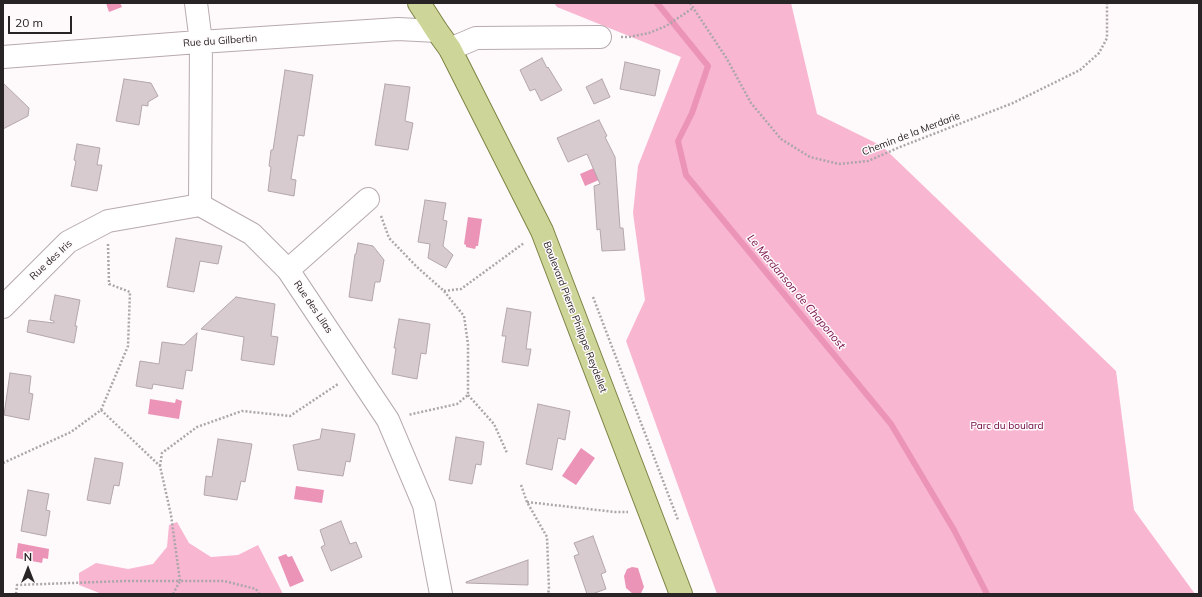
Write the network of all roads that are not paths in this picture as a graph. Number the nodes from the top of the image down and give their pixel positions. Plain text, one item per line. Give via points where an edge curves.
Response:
1 (196, 3) edge
2 (419, 3) edge
3 (437, 31) junction
4 (600, 37) road end
5 (201, 42) junction
6 (450, 49) junction
7 (3, 57) edge
8 (368, 199) road end
9 (200, 205) junction
10 (288, 270) junction
11 (3, 307) edge
12 (441, 594) edge
13 (681, 594) edge

1 - 5 street
2 - 3 main road, Boulevard Pierre Philippe Reydellet
3 - 5 street, Rue du Gilbertin via 398,29
3 - 6 main road, Boulevard Pierre Philippe Reydellet
4 - 6 street via 476,38
5 - 7 street, Rue du Gilbertin
5 - 9 street
6 - 13 main road, Boulevard Pierre Philippe Reydellet via 542,231
8 - 10 street
9 - 10 street, Rue des Lilas via 252,234
9 - 11 street, Rue des Iris via 108,221 68,242
10 - 12 street, Rue des Lilas via 388,420 424,505

